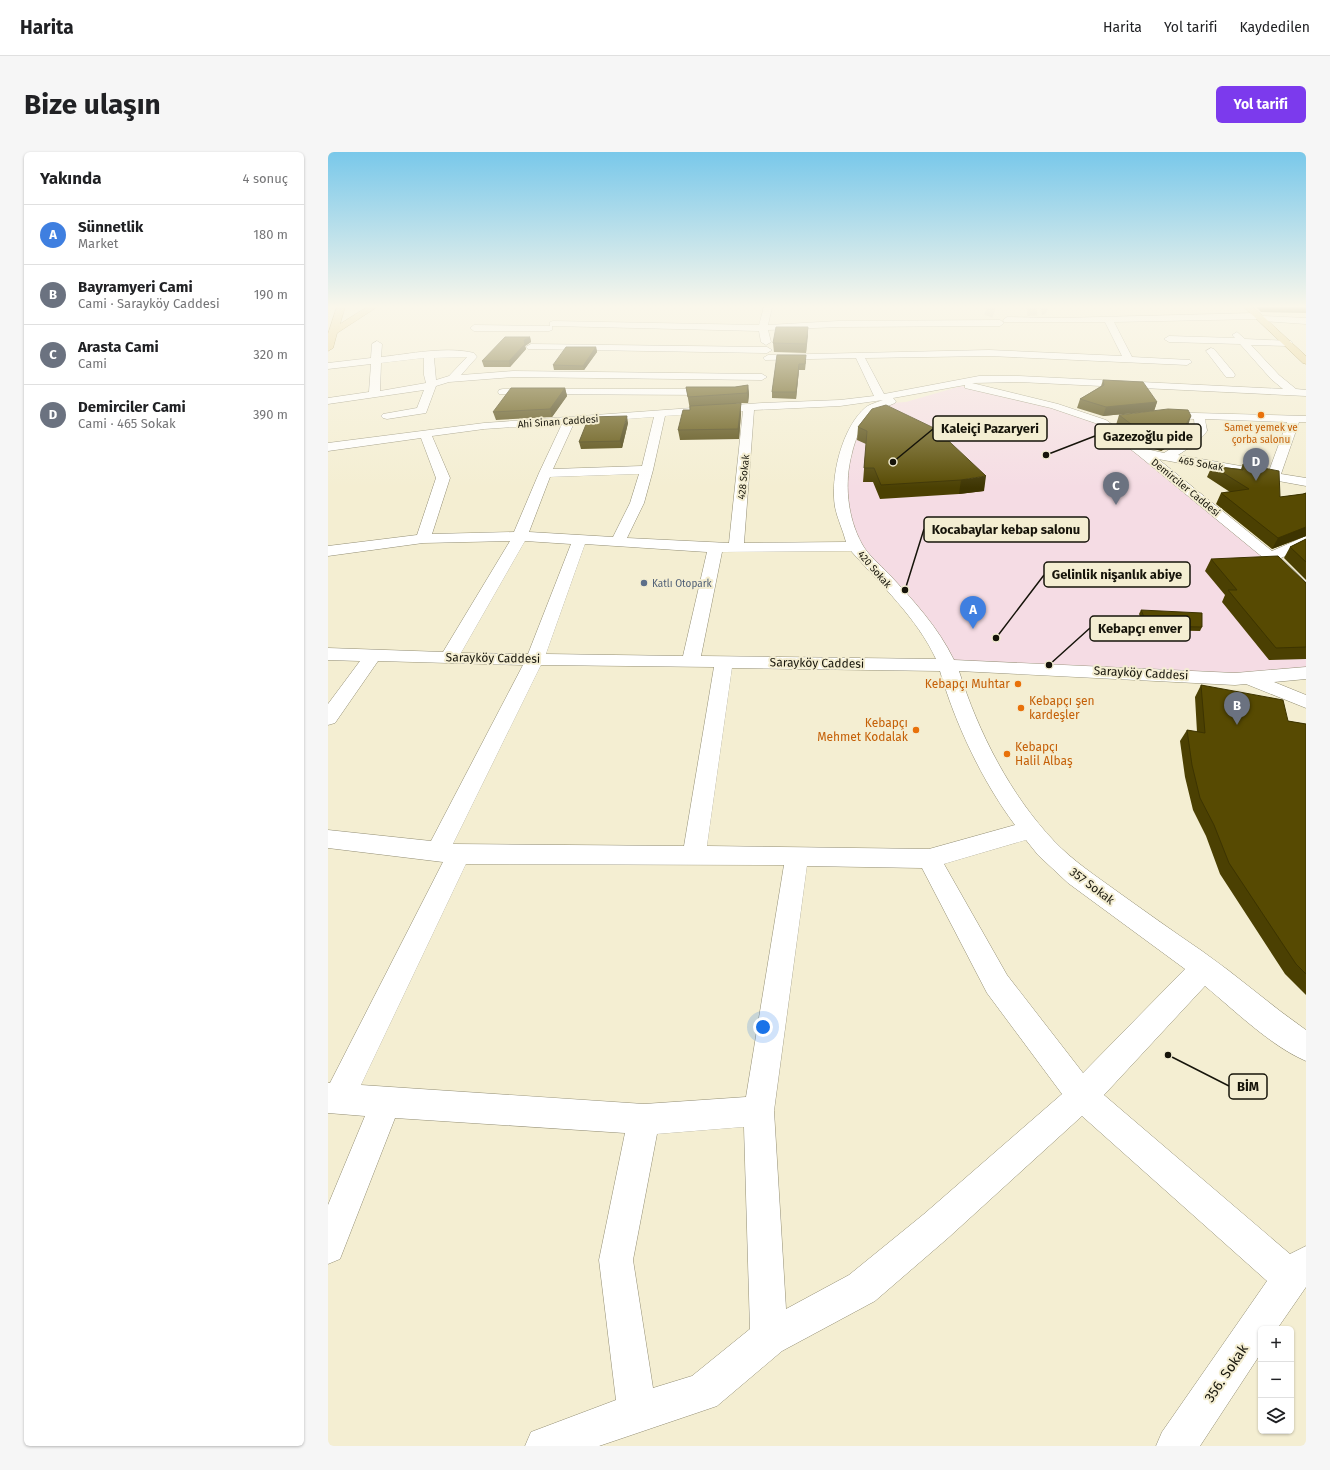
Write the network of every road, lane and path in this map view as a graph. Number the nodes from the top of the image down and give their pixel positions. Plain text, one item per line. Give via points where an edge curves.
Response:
1 (374, 367) edge
2 (428, 367) edge
3 (463, 367) edge
4 (518, 367) edge
5 (765, 367) edge
6 (867, 367) edge
7 (981, 367) edge
8 (1077, 367) edge
9 (1225, 367) edge
10 (1267, 367) edge
11 (612, 368) joint
12 (680, 369) joint
13 (979, 371) junction
14 (513, 374) junction
15 (1217, 374) dead end
16 (1260, 376) dead end
17 (1275, 377) junction
18 (453, 378) junction
19 (1202, 378) dead end
20 (1084, 382) junction
21 (432, 384) junction
22 (956, 384) junction
23 (1146, 385) junction
24 (1210, 388) junction
25 (1225, 389) junction
26 (731, 392) edge
27 (1293, 392) junction
28 (1306, 393) edge
29 (374, 395) junction
30 (880, 397) junction
31 (328, 401) edge
32 (836, 403) junction
33 (758, 404) junction
34 (1054, 406) junction
35 (492, 412) edge
36 (660, 414) junction
37 (1164, 414) junction
38 (1151, 415) edge
39 (387, 416) dead end
40 (865, 416) junction
41 (1199, 416) junction
42 (1251, 417) junction
43 (1300, 419) edge
44 (570, 420) junction
45 (1116, 420) edge
46 (1102, 422) junction
47 (484, 426) junction
48 (424, 434) junction
49 (328, 447) edge
50 (1142, 452) junction
51 (1166, 457) junction
52 (647, 470) junction
53 (546, 473) junction
54 (1274, 476) junction
55 (1306, 482) edge
56 (520, 536) junction
57 (423, 539) junction
58 (579, 540) junction
59 (1306, 540) edge
60 (618, 542) junction
61 (855, 546) junction
62 (715, 548) junction
63 (736, 548) junction
64 (328, 551) edge
65 (1271, 557) junction
66 (1306, 590) edge
67 (328, 654) edge
68 (372, 656) junction
69 (449, 658) junction
70 (535, 659) junction
71 (691, 662) junction
72 (724, 662) junction
73 (948, 665) junction
74 (1306, 673) edge
75 (1248, 678) junction
76 (1306, 702) edge
77 (328, 718) edge
78 (1032, 829) junction
79 (328, 839) edge
80 (448, 852) junction
81 (694, 855) junction
82 (796, 856) junction
83 (929, 859) junction
84 (1204, 968) junction
85 (1306, 1047) edge
86 (1082, 1096) junction
87 (333, 1098) edge
88 (386, 1101) junction
89 (759, 1111) junction
90 (644, 1119) junction
91 (328, 1247) edge
92 (1298, 1270) edge
93 (769, 1338) junction
94 (637, 1412) junction
95 (545, 1446) edge
96 (1176, 1446) edge

1 - 29 street
2 - 21 street
3 - 18 street
4 - 14 street
5 - 12 street via 762,381
6 - 30 street
7 - 13 street
8 - 20 street
9 - 15 street via 1234,375
10 - 17 street
11 - 12 street
11 - 14 street
13 - 20 street, Ahi Sinan Caddesi
13 - 22 street, Ahi Sinan Caddesi
14 - 18 street
14 - 26 street via 501,395
16 - 17 street
17 - 27 street
18 - 21 street
19 - 24 street
20 - 23 street, Ahi Sinan Caddesi
20 - 34 street
21 - 29 street via 422,388
21 - 39 street via 422,411
22 - 30 street, Ahi Sinan Caddesi
22 - 34 street, Demirciler Caddesi
22 - 40 street, 420 Sokak via 879,405 870,409
23 - 24 street, Ahi Sinan Caddesi
23 - 37 street
24 - 25 street, Ahi Sinan Caddesi
25 - 27 street, Ahi Sinan Caddesi
25 - 42 street
27 - 28 street, Ahi Sinan Caddesi
29 - 31 street
30 - 32 street, Ahi Sinan Caddesi
32 - 33 street, Ahi Sinan Caddesi
32 - 40 street via 857,409
33 - 36 street, Ahi Sinan Caddesi
33 - 63 street, 428 Sokak
34 - 46 street, Demirciler Caddesi
35 - 47 street
36 - 44 street, Ahi Sinan Caddesi
36 - 52 street
37 - 38 street
37 - 41 street
40 - 61 street, 420 Sokak via 848,444 843,462 842,502
41 - 42 street
41 - 51 street via 1201,431 1190,442
42 - 43 street
43 - 54 street
44 - 47 street, Ahi Sinan Caddesi
44 - 53 street
45 - 46 street
46 - 50 street, Demirciler Caddesi
47 - 48 street, Ahi Sinan Caddesi
48 - 49 street, Ahi Sinan Caddesi
48 - 57 street via 432,446 443,478 430,511
50 - 51 street, 465 Sokak
50 - 65 street, Demirciler Caddesi
51 - 54 street, 465 Sokak
52 - 53 street
52 - 60 street via 636,503
53 - 56 street
54 - 55 street, 465 Sokak
56 - 57 street
56 - 58 street
56 - 69 street
57 - 64 street
58 - 60 street
58 - 70 street
59 - 65 street
60 - 62 street
61 - 63 street
61 - 73 street, 420 Sokak via 915,613 937,642
62 - 63 street
62 - 71 street
65 - 66 street, Demirciler Caddesi
67 - 68 street, Sarayköy Caddesi
68 - 69 street, Sarayköy Caddesi
68 - 77 street
69 - 70 street, Sarayköy Caddesi
70 - 71 street, Sarayköy Caddesi
70 - 80 street
71 - 72 street, Sarayköy Caddesi
72 - 73 street, Sarayköy Caddesi
72 - 81 street
73 - 75 street, Sarayköy Caddesi
73 - 78 street, 357 Sokak via 958,699 980,750 1017,811
74 - 75 street, Sarayköy Caddesi
75 - 76 street
78 - 83 street
78 - 84 street, 357 Sokak via 1046,848 1077,876
79 - 80 street
80 - 81 street
80 - 87 street
81 - 82 street
82 - 83 street
82 - 89 street
83 - 86 street via 996,984
84 - 85 street, 357 Sokak
84 - 86 street
86 - 92 street
86 - 93 street via 862,1288
87 - 88 street
88 - 90 street
88 - 91 street
89 - 90 street
89 - 93 street
90 - 94 street via 616,1260
92 - 96 street, 356. Sokak
93 - 94 street via 703,1392
94 - 95 street

